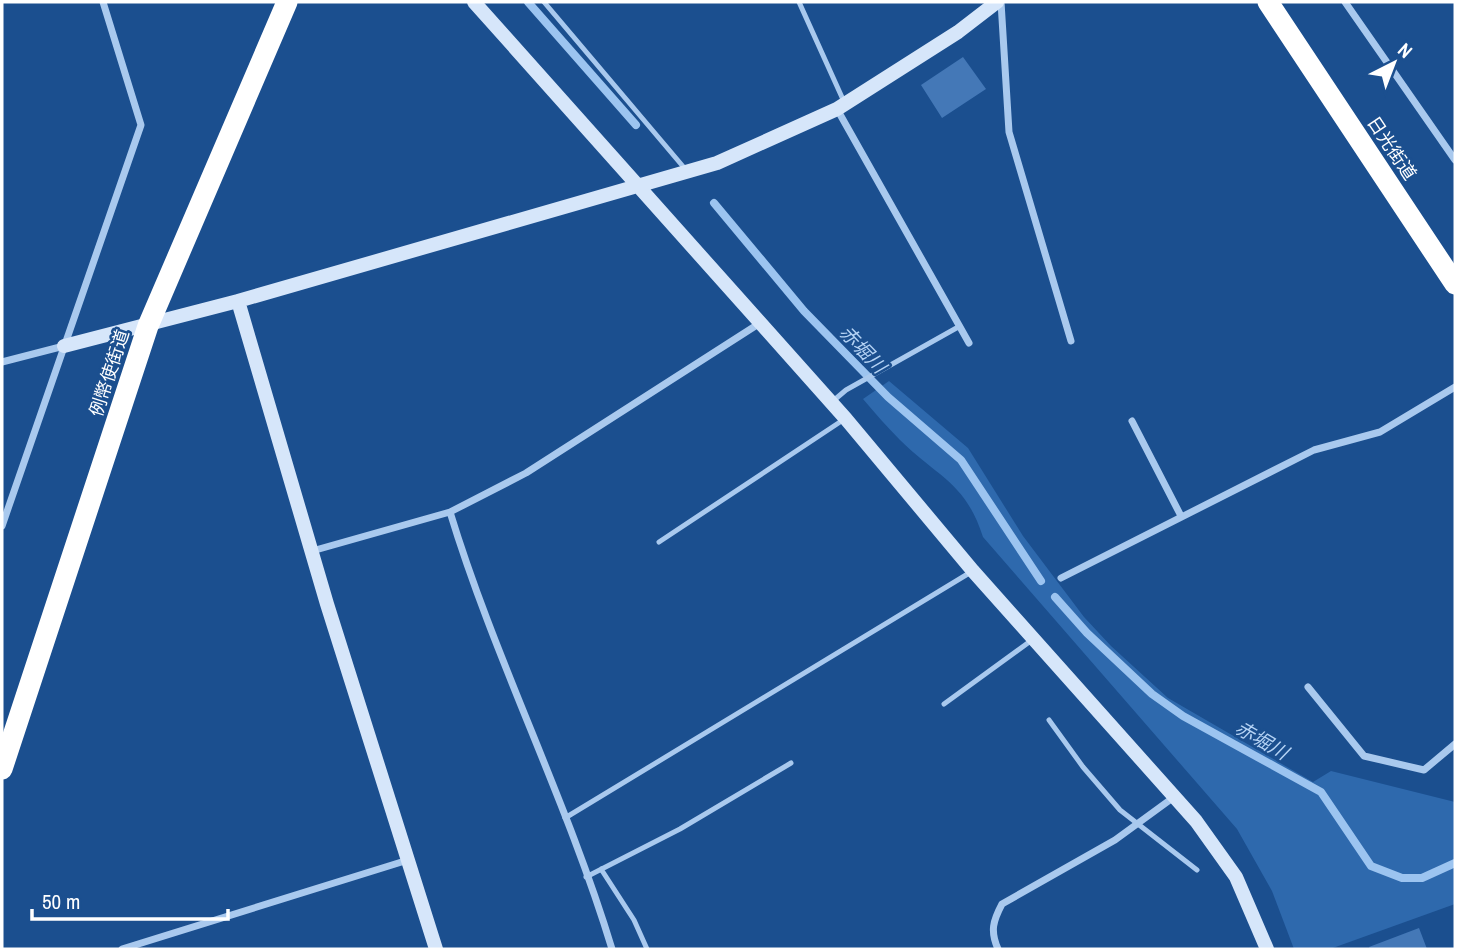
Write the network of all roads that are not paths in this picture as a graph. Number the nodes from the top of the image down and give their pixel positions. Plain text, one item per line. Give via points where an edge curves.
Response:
1 (103, 2) edge
2 (287, 2) edge
3 (474, 2) edge
4 (544, 2) edge
5 (799, 2) edge
6 (999, 2) edge
7 (1268, 2) edge
8 (1345, 2) edge
9 (841, 106) junction
10 (1455, 160) edge
11 (688, 173) junction
12 (641, 186) junction
13 (1455, 284) edge
14 (238, 301) junction
15 (760, 323) junction
16 (148, 326) junction
17 (960, 326) junction
18 (1071, 341) dead end
19 (969, 344) dead end
20 (64, 346) junction
21 (2, 362) edge
22 (1455, 387) edge
23 (831, 403) junction
24 (846, 419) junction
25 (1132, 421) dead end
26 (450, 512) junction
27 (1181, 516) junction
28 (2, 526) edge
29 (659, 542) dead end
30 (311, 551) junction
31 (973, 570) junction
32 (1061, 578) dead end
33 (1034, 638) junction
34 (1308, 687) dead end
35 (944, 704) dead end
36 (1049, 720) dead end
37 (1455, 744) edge
38 (791, 763) dead end
39 (2, 769) edge
40 (1175, 797) junction
41 (565, 818) junction
42 (1136, 825) junction
43 (408, 860) junction
44 (601, 869) junction
45 (1197, 870) dead end
46 (586, 877) junction
47 (151, 945) edge
48 (122, 949) edge
49 (436, 949) edge
50 (612, 949) edge
51 (648, 949) edge
52 (998, 949) edge
53 (1267, 949) edge

1 - 20 street via 141,125
2 - 16 highway, 例幣使街道
3 - 12 street
4 - 11 lane
5 - 9 lane
6 - 9 street
6 - 18 street via 1009,132
7 - 13 highway, 日光街道
8 - 10 street
9 - 11 street
9 - 17 street
11 - 12 street
12 - 14 street
12 - 15 street
14 - 16 street
14 - 30 street
15 - 23 street
15 - 26 street via 526,474
16 - 20 street
16 - 39 highway, 例幣使街道
17 - 19 street
17 - 23 lane
20 - 21 street
20 - 28 street
22 - 27 street via 1380,432 1314,450
23 - 24 street
24 - 29 lane
24 - 31 street
25 - 27 street
26 - 30 street
26 - 41 street
27 - 32 street
30 - 43 street
31 - 33 street
31 - 41 lane
33 - 35 lane
33 - 40 street
34 - 37 street via 1364,756 1424,770
36 - 42 lane via 1083,767
38 - 44 lane via 680,829
40 - 42 street
40 - 53 street via 1236,877
41 - 46 street
42 - 45 lane
42 - 52 street via 1002,904 992,922
43 - 47 street
43 - 49 street
44 - 46 lane
44 - 51 lane
46 - 50 street
47 - 48 street

